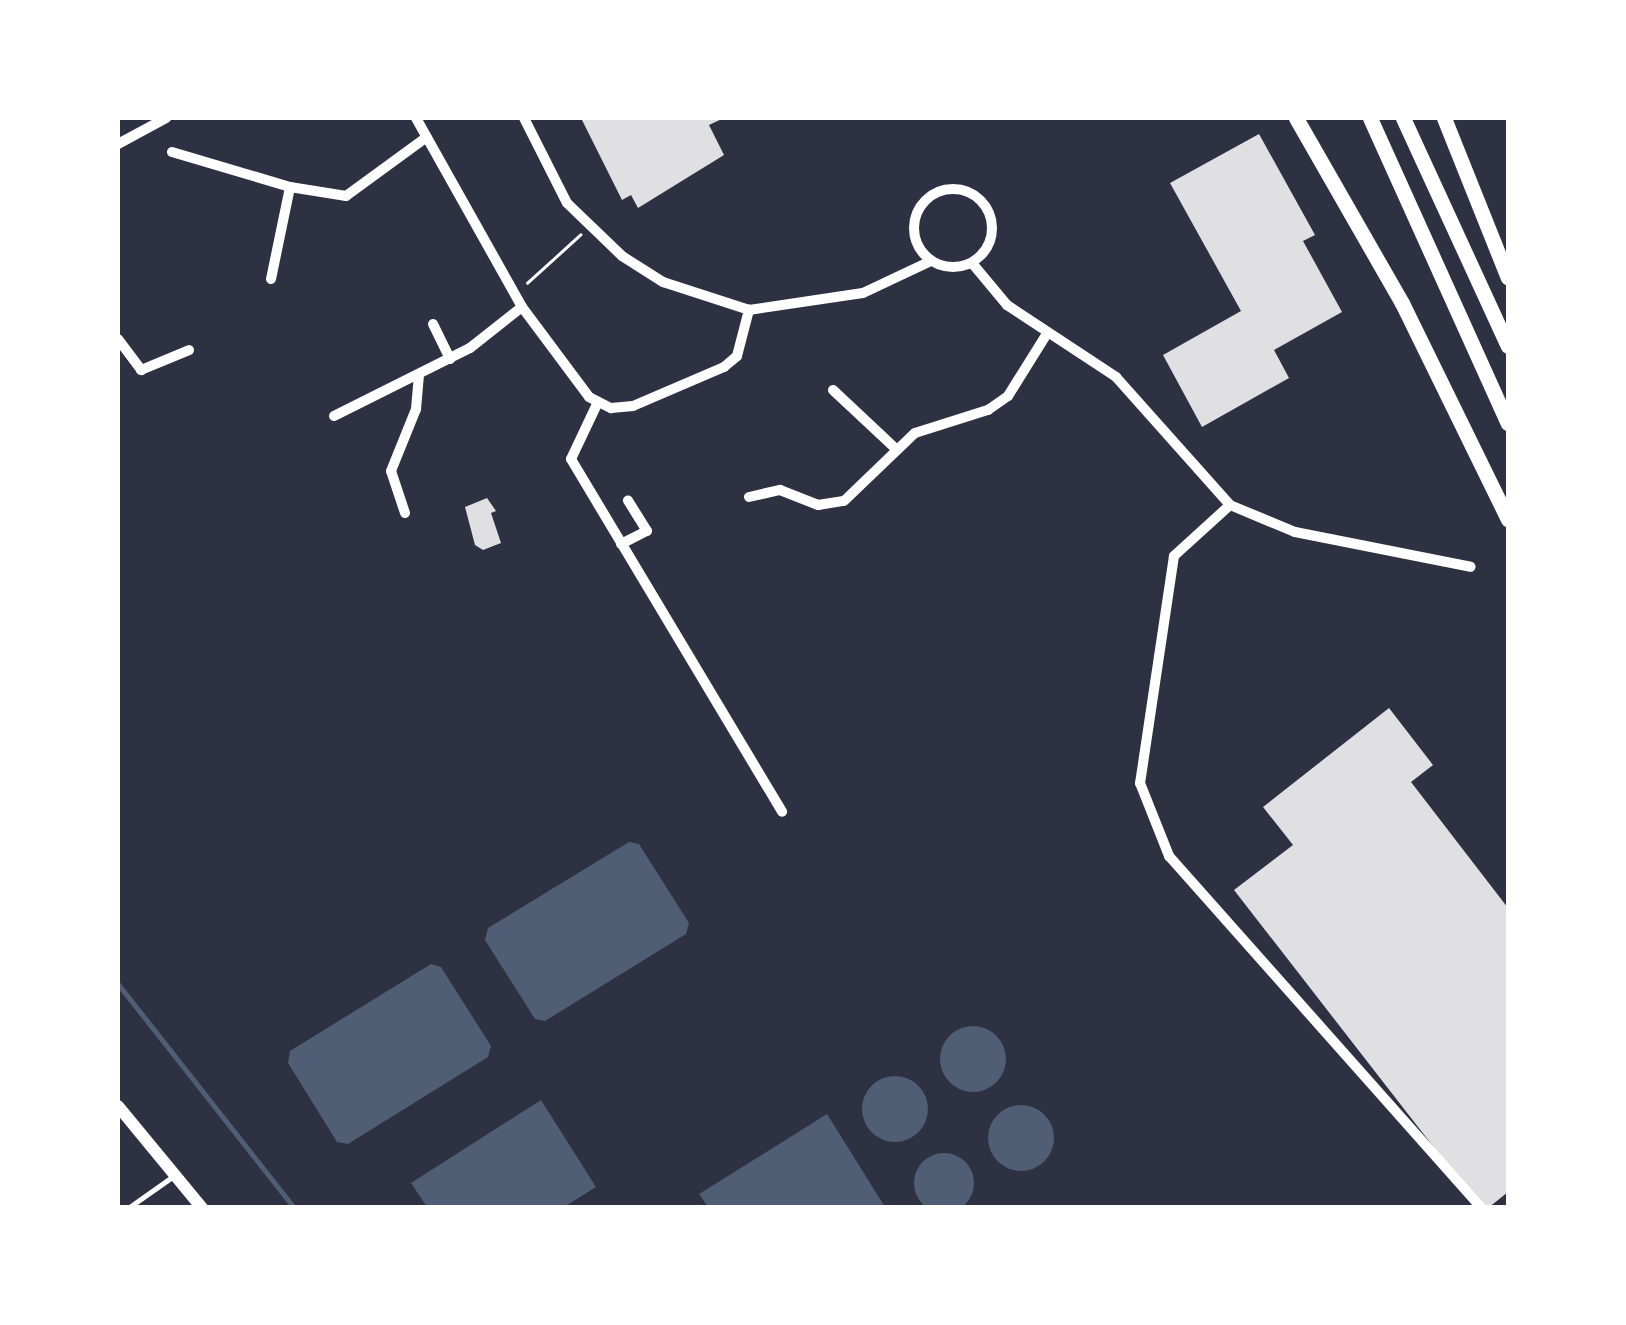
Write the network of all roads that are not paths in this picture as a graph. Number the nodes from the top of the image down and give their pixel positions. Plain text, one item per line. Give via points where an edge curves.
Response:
1 (166, 118) edge
2 (416, 118) edge
3 (524, 118) edge
4 (1296, 118) edge
5 (1370, 118) edge
6 (1404, 118) edge
7 (1444, 118) edge
8 (427, 137) junction
9 (118, 144) edge
10 (172, 152) dead end
11 (290, 187) junction
12 (930, 261) junction
13 (972, 264) junction
14 (272, 278) dead end
15 (1508, 278) edge
16 (522, 308) junction
17 (749, 310) junction
18 (433, 324) dead end
19 (1048, 332) junction
20 (118, 339) edge
21 (1508, 346) edge
22 (189, 350) dead end
23 (450, 358) junction
24 (419, 376) junction
25 (833, 390) dead end
26 (598, 402) junction
27 (334, 416) dead end
28 (1508, 424) edge
29 (895, 448) junction
30 (749, 497) dead end
31 (628, 500) dead end
32 (1230, 505) junction
33 (405, 513) dead end
34 (1508, 520) edge
35 (620, 544) junction
36 (1471, 566) dead end
37 (782, 812) dead end
38 (118, 1106) edge
39 (174, 1175) junction
40 (128, 1208) edge
41 (202, 1208) edge
42 (1480, 1208) edge

1 - 9 street
2 - 8 street
3 - 17 street via 567,202 588,227 663,282
4 - 34 highway via 1402,303
5 - 28 highway
6 - 21 highway
7 - 15 highway
8 - 11 street via 346,196
8 - 16 street
10 - 11 street
11 - 14 street
12 - 13 street via 946,268
12 - 13 street via 918,248 916,214 927,198 955,188 987,208 992,225 990,242
12 - 17 street via 863,292
13 - 19 street via 1007,305
16 - 23 street
16 - 26 street via 578,388
17 - 26 street via 737,356 724,367 632,406
18 - 23 street
19 - 29 street via 1008,396 988,410 915,433
19 - 32 street via 1116,377
20 - 22 street via 142,370
23 - 24 street
24 - 27 street
24 - 33 street via 416,409 391,471
25 - 29 street
26 - 35 street via 571,459
29 - 30 street via 830,507 780,490
31 - 35 street via 647,531
32 - 36 street via 1295,532
32 - 42 street via 1174,556 1140,783 1169,856
35 - 37 street
38 - 39 street
39 - 40 lane
39 - 41 street

